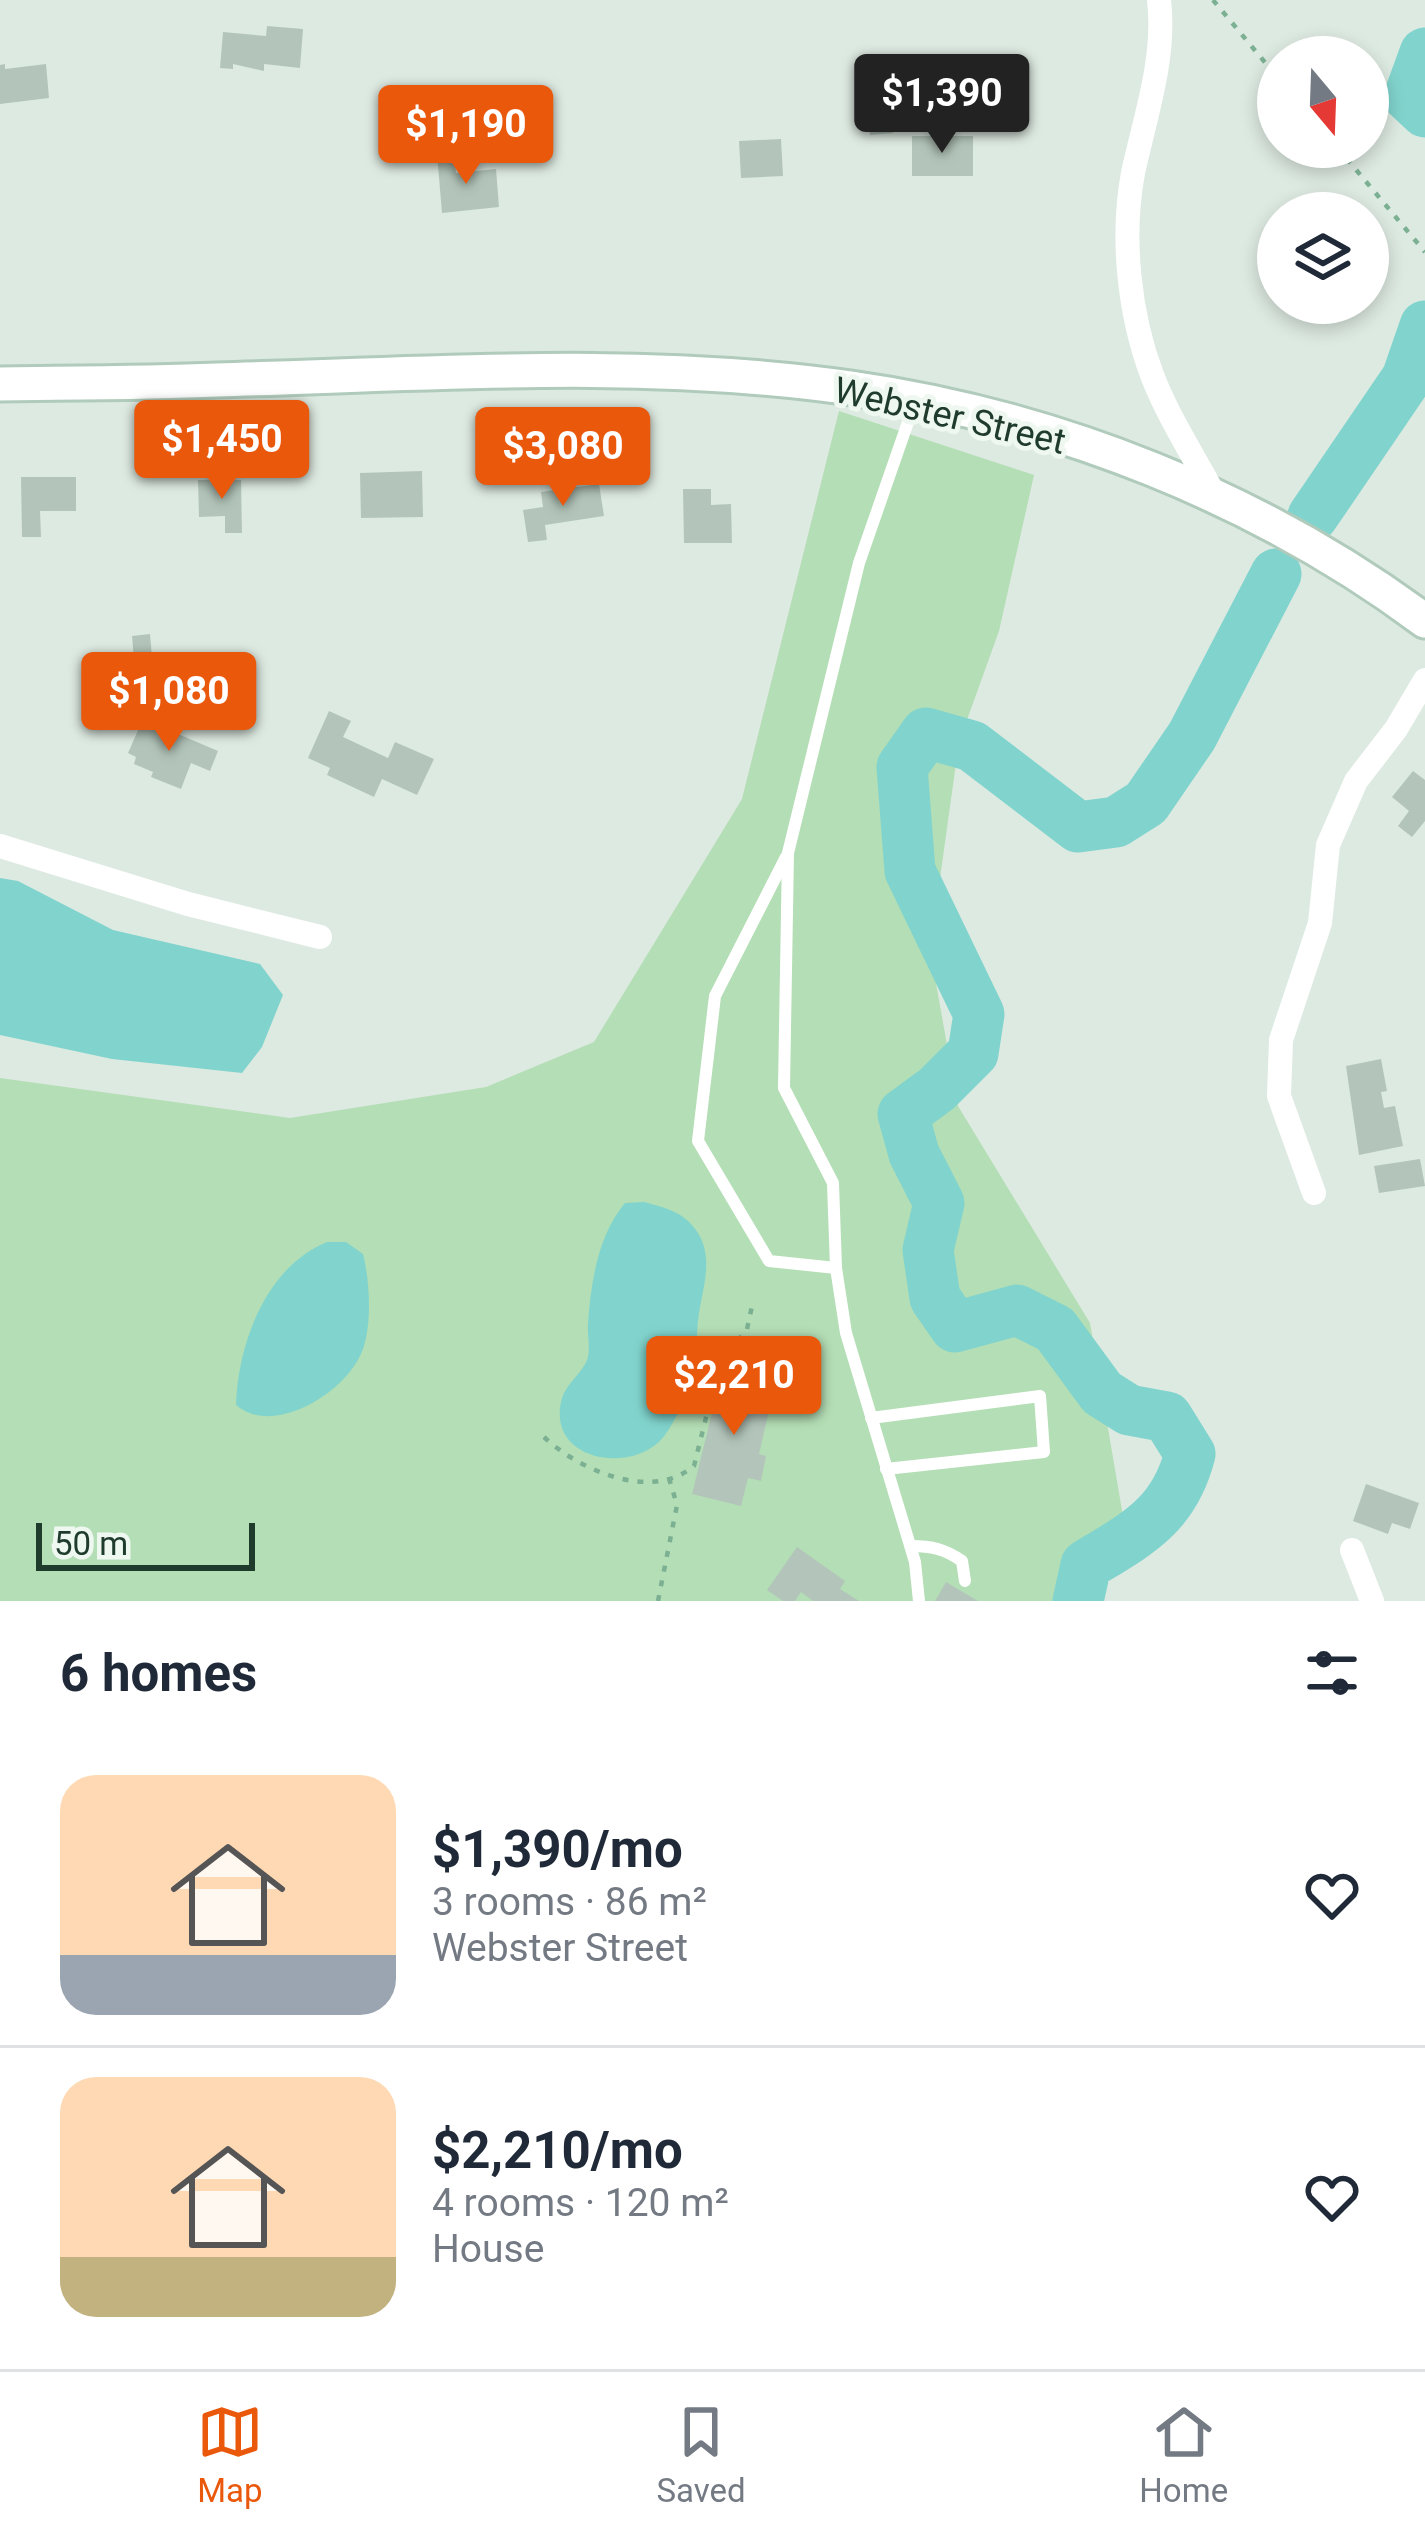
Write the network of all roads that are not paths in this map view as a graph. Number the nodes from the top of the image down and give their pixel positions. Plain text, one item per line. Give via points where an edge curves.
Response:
1 (1159, 0) edge
2 (0, 384) edge
3 (916, 399) junction
4 (1216, 499) junction
5 (1425, 621) edge
6 (1425, 680) edge
7 (0, 846) edge
8 (788, 854) junction
9 (320, 937) dead end
10 (1314, 1193) dead end
11 (836, 1268) junction
12 (871, 1418) junction
13 (886, 1469) junction
14 (910, 1546) junction
15 (1352, 1550) dead end
16 (965, 1581) dead end
17 (919, 1601) edge
18 (1372, 1601) edge

1 - 4 street via 1150,110 1132,177 1134,307 1152,375
2 - 3 street, Webster Street via 534,370 698,375
3 - 4 street, Webster Street via 1113,454
3 - 8 lane via 859,563
4 - 5 street, Webster Street via 1329,557
6 - 10 street via 1356,781 1328,845 1320,923 1281,1040 1279,1096
7 - 9 street
8 - 11 lane via 784,1088 833,1183
8 - 11 lane via 715,996 698,1141 769,1261
11 - 12 lane
12 - 13 lane
12 - 13 lane via 1040,1396 1044,1452
13 - 14 lane
14 - 16 lane via 951,1553 962,1561
14 - 17 lane
15 - 18 street

